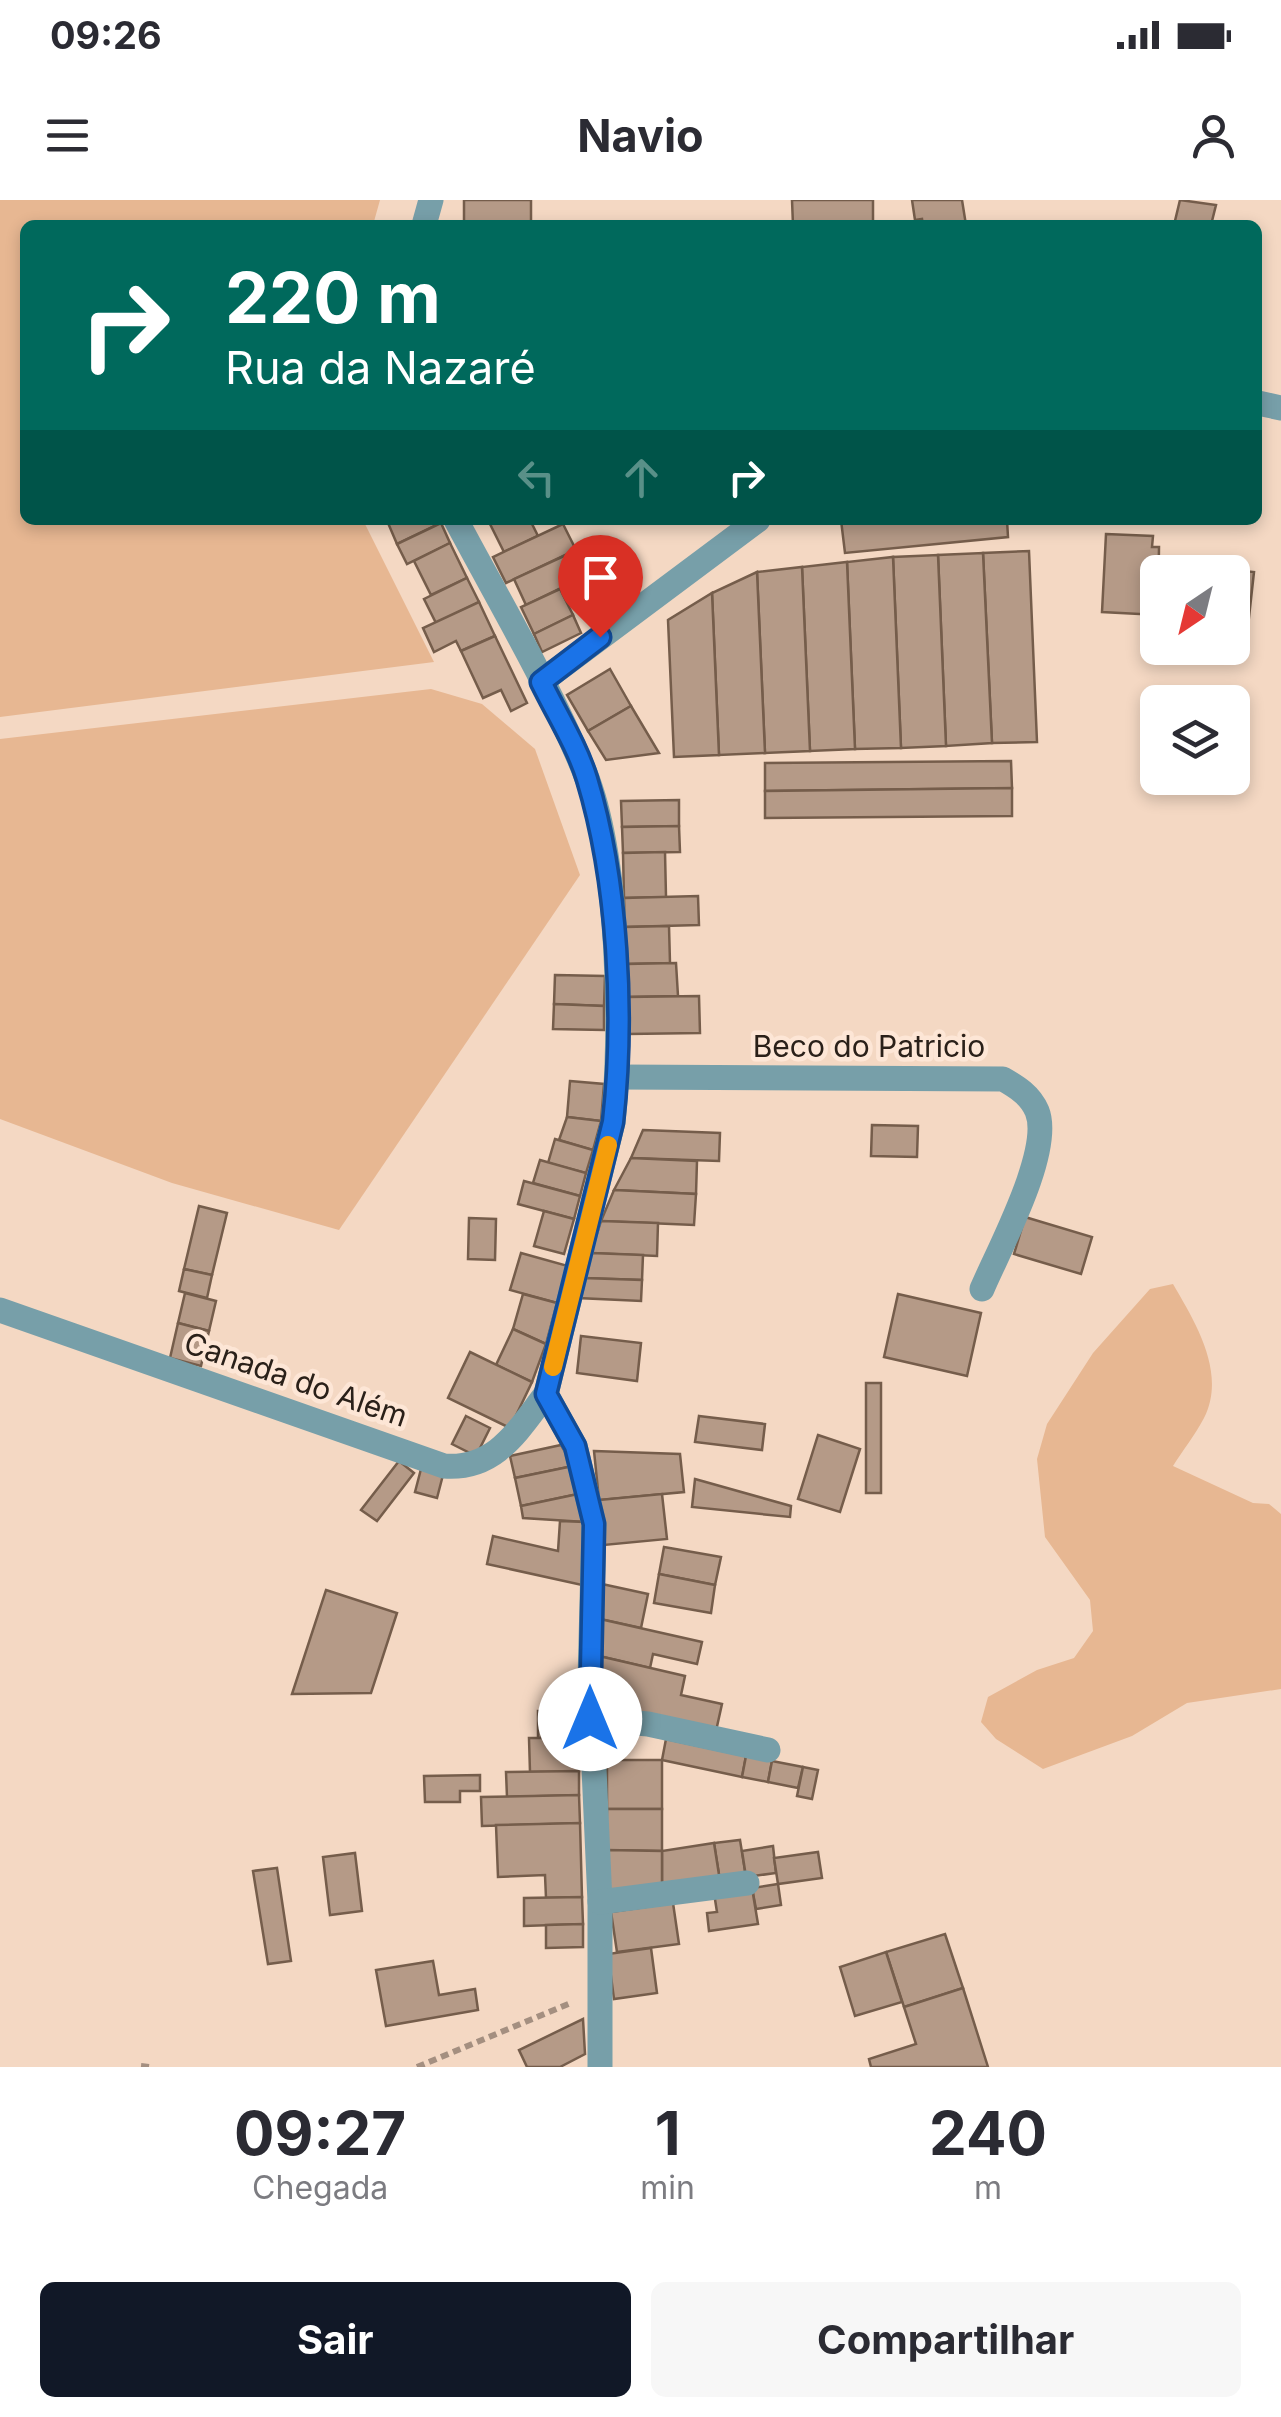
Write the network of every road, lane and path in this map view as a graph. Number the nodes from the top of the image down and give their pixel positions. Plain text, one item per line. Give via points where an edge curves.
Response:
1 (459, 525) edge
2 (751, 525) edge
3 (541, 682) junction
4 (618, 1077) junction
5 (982, 1289) dead end
6 (0, 1310) edge
7 (546, 1394) junction
8 (590, 1719) junction
9 (768, 1750) dead end
10 (747, 1882) dead end
11 (600, 1902) junction
12 (598, 1992) junction
13 (417, 2067) edge
14 (600, 2067) edge

1 - 3 street
2 - 3 street
3 - 4 street via 586,774 601,830
4 - 5 street, Beco do Patricio via 1003,1079 1036,1110 1040,1149
4 - 7 street via 613,1122
6 - 7 street, Canada do Além via 444,1466 490,1458
7 - 8 street via 575,1446 594,1524
8 - 9 street via 648,1724
8 - 11 street
10 - 11 street
11 - 12 street
12 - 13 path
12 - 14 street

